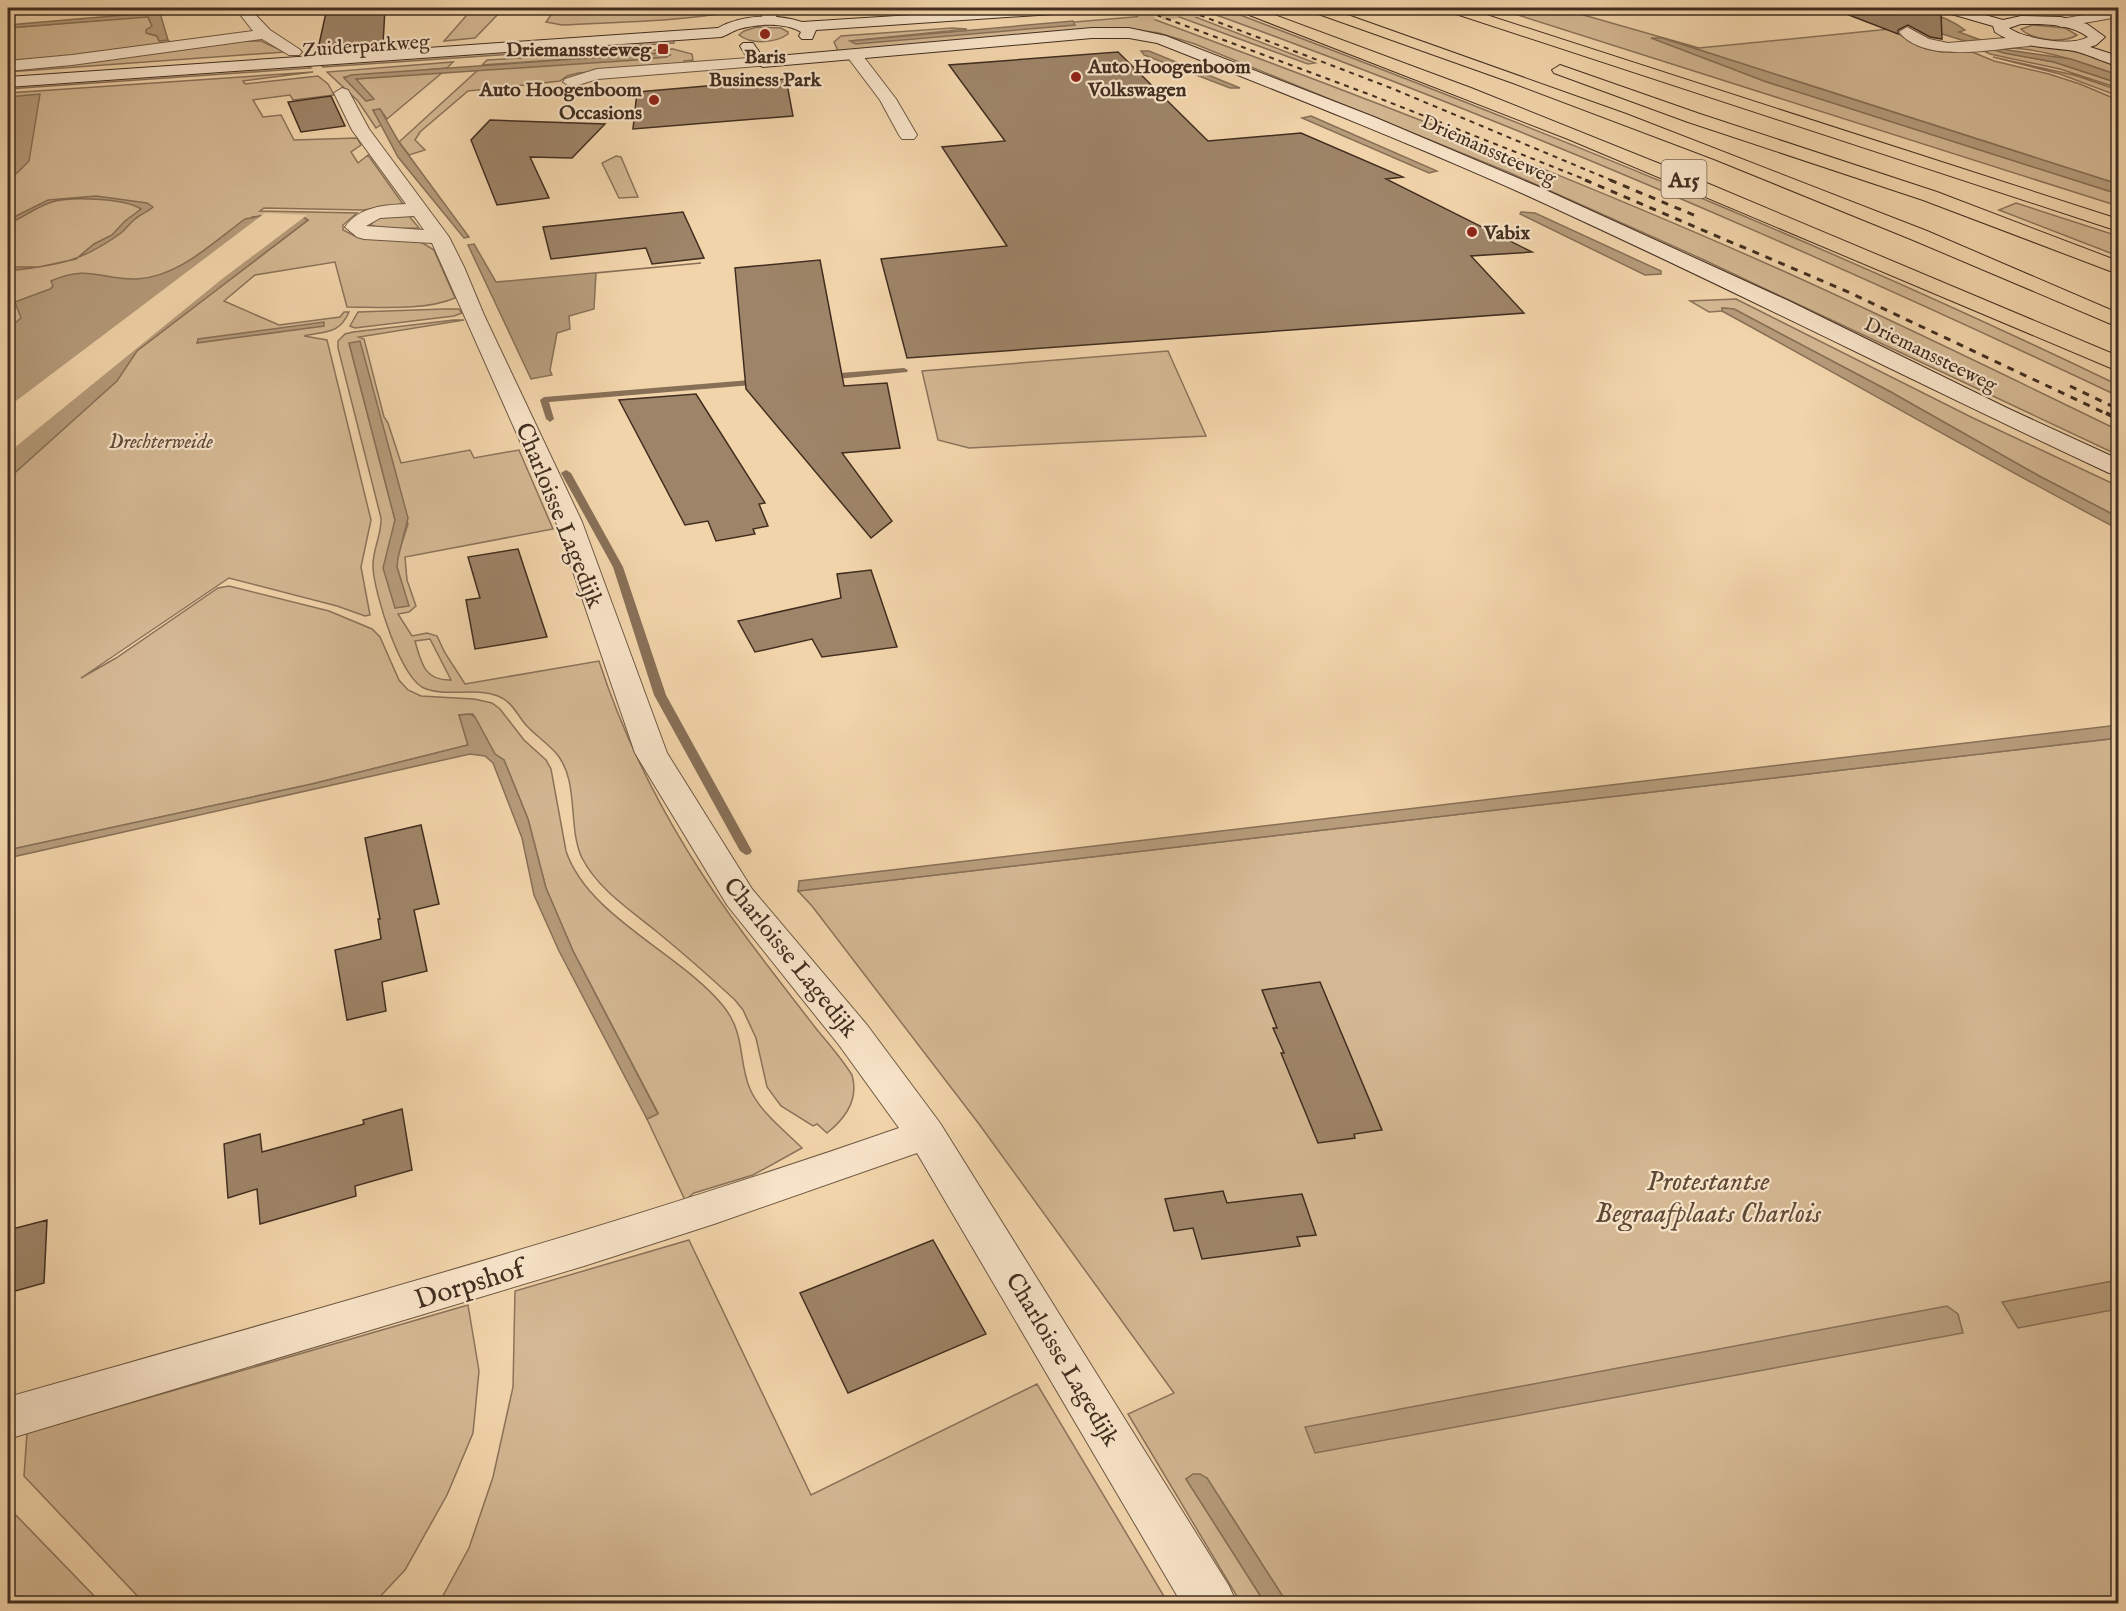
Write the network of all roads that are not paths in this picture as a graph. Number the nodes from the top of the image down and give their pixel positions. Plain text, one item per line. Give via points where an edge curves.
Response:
1 (242, 8) edge
2 (764, 8) edge
3 (1244, 8) edge
4 (1315, 8) edge
5 (1452, 8) edge
6 (1946, 8) edge
7 (1969, 8) edge
8 (1088, 12) edge
9 (2118, 13) edge
10 (750, 15) edge
11 (2118, 19) edge
12 (2021, 20) junction
13 (772, 21) junction
14 (2061, 23) junction
15 (2005, 29) junction
16 (1907, 32) dead end
17 (264, 34) junction
18 (2089, 36) junction
19 (724, 37) junction
20 (2030, 41) junction
21 (796, 42) junction
22 (2069, 45) junction
23 (748, 46) junction
24 (1968, 46) junction
25 (294, 52) dead end
26 (2118, 53) edge
27 (854, 55) junction
28 (2118, 61) edge
29 (763, 62) junction
30 (1541, 63) dead end
31 (1480, 65) junction
32 (8, 66) edge
33 (8, 82) edge
34 (571, 82) dead end
35 (8, 91) edge
36 (342, 93) dead end
37 (1694, 118) junction
38 (908, 135) dead end
39 (2118, 225) edge
40 (2118, 268) edge
41 (2118, 288) edge
42 (2118, 321) edge
43 (2118, 364) edge
44 (2118, 468) edge
45 (926, 1134) junction
46 (8, 1418) edge
47 (1210, 1604) edge

1 - 17 main road
2 - 13 main road
3 - 43 highway, A15 via 1375,55 1637,159
4 - 31 highway, A15
5 - 39 highway
6 - 15 main road
7 - 12 main road
8 - 21 main road
9 - 14 main road
10 - 13 main road
10 - 19 main road via 732,26
11 - 18 main road
12 - 14 main road
12 - 15 main road
13 - 21 main road
14 - 18 main road
15 - 20 main road
15 - 24 main road
16 - 24 main road via 1935,46
17 - 25 main road
17 - 32 main road
18 - 22 main road
18 - 26 main road
19 - 23 main road
19 - 33 main road, Zuiderparkweg
19 - 35 main road, Zuiderparkweg
20 - 22 main road
20 - 24 main road
21 - 23 main road
21 - 27 main road, Driemanssteeweg
21 - 29 main road, Driemanssteeweg
22 - 28 main road
23 - 29 main road
27 - 38 main road via 888,99
27 - 44 main road, Driemanssteeweg via 1092,33 1141,35 1176,44 1532,191
29 - 34 main road, Driemanssteeweg via 597,74
30 - 37 highway, A15
31 - 42 highway, A15 via 1824,197
31 - 43 highway, A15 via 1597,123 1823,221
36 - 45 main road, Charloisse Lagedijk via 361,130 429,223 454,267 569,522 651,753 739,897 854,1035
37 - 40 highway, A15 via 1930,196
37 - 41 highway, A15
45 - 46 main road, Dorpshof via 831,1169 494,1276
45 - 47 main road, Charloisse Lagedijk

